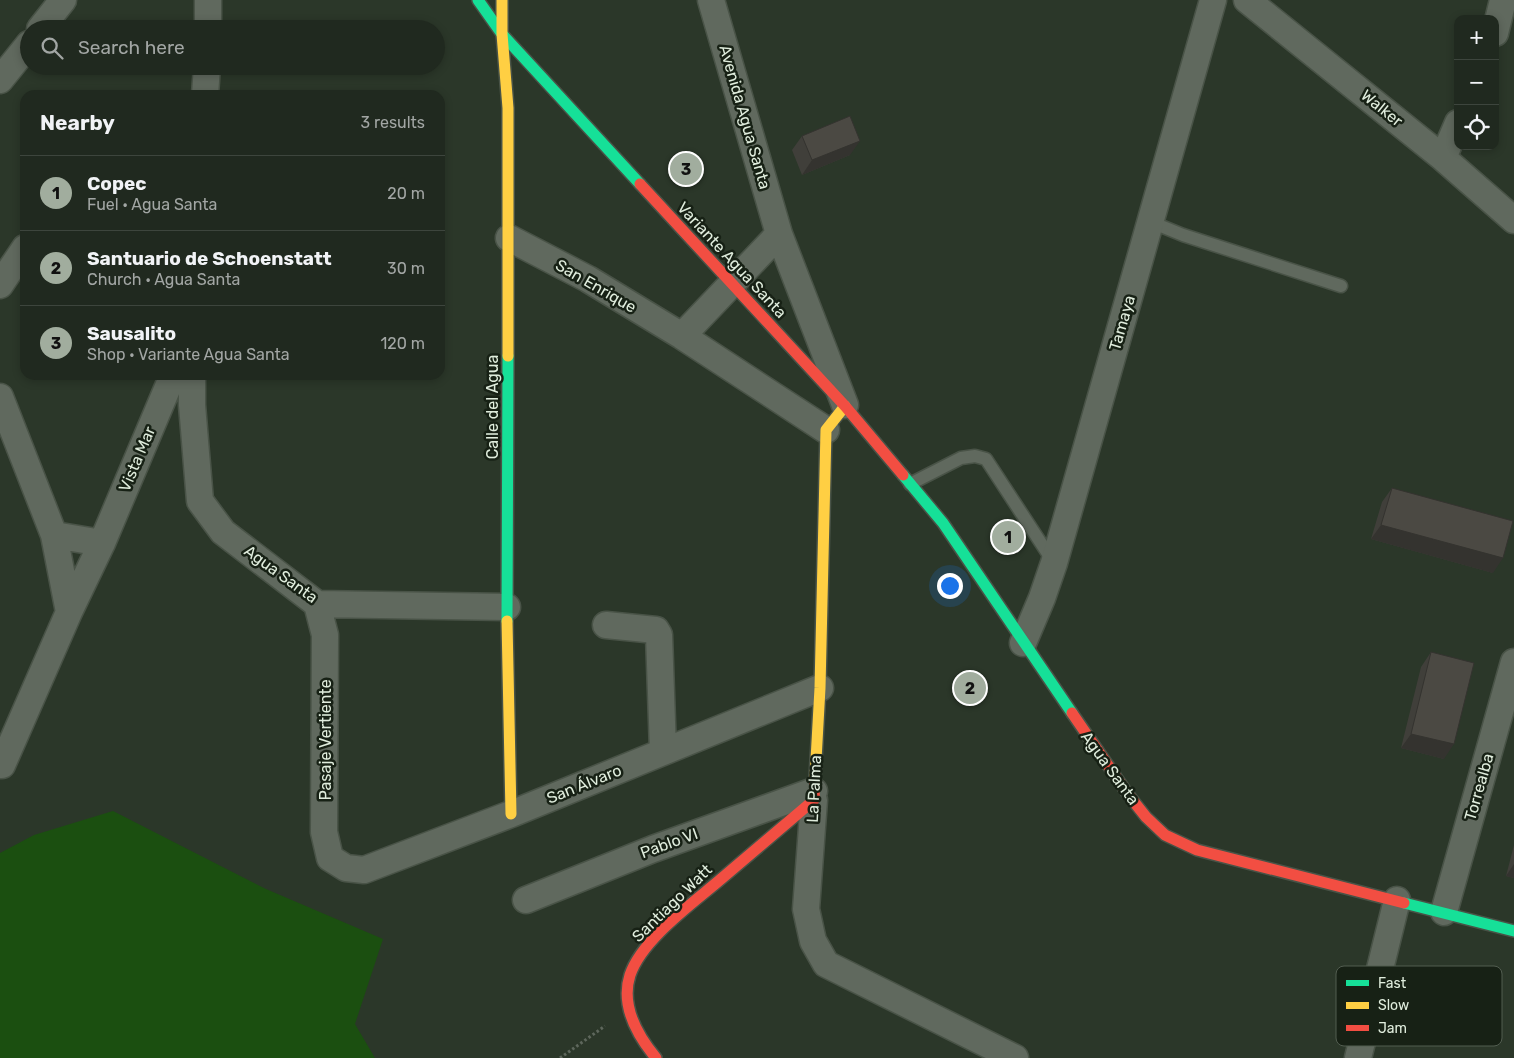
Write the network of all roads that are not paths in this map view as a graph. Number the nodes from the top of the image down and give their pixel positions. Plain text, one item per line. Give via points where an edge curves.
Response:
1 (63, 0) edge
2 (208, 0) edge
3 (478, 0) edge
4 (502, 0) edge
5 (711, 0) edge
6 (1213, 0) edge
7 (1247, 0) edge
8 (1504, 0) edge
9 (1499, 18) edge
10 (47, 20) edge
11 (208, 20) edge
12 (502, 34) junction
13 (20, 55) edge
14 (206, 75) edge
15 (0, 80) edge
16 (205, 90) edge
17 (1454, 132) edge
18 (1443, 158) junction
19 (1514, 220) edge
20 (1151, 222) junction
21 (778, 234) junction
22 (509, 238) junction
23 (20, 255) edge
24 (731, 283) junction
25 (0, 285) edge
26 (1341, 286) dead end
27 (682, 336) junction
28 (171, 380) edge
29 (192, 380) edge
30 (0, 397) edge
31 (845, 406) junction
32 (826, 430) junction
33 (910, 484) junction
34 (54, 535) junction
35 (102, 544) junction
36 (1054, 563) junction
37 (316, 604) junction
38 (507, 606) junction
39 (69, 612) junction
40 (606, 625) dead end
41 (1023, 643) junction
42 (1514, 662) edge
43 (820, 688) junction
44 (1510, 693) edge
45 (663, 751) junction
46 (2, 765) dead end
47 (814, 795) junction
48 (511, 814) junction
49 (346, 868) joint
50 (526, 900) dead end
51 (1397, 900) junction
52 (1444, 912) junction
53 (1514, 930) edge
54 (1381, 966) edge
55 (656, 1058) edge
56 (1015, 1058) edge

1 - 10 street
2 - 11 street
3 - 12 street, Variante Agua Santa
4 - 12 street, Calle del Agua
5 - 21 street, Avenida Agua Santa
6 - 20 street, Tamaya
7 - 18 street, Walker
8 - 9 street
12 - 22 street, Calle del Agua via 508,108
12 - 24 street, Variante Agua Santa
13 - 15 street
14 - 16 street
17 - 18 street
18 - 19 street, Walker
20 - 26 lane
20 - 36 street, Tamaya
21 - 24 street
21 - 31 street, Avenida Agua Santa
22 - 27 street, San Enrique via 588,279
22 - 38 street, Calle del Agua
23 - 25 street
24 - 27 street
24 - 31 street, Variante Agua Santa
27 - 32 street, San Enrique
28 - 35 street, Vista Mar
29 - 37 street, Agua Santa via 200,501 223,532
30 - 34 street
31 - 32 street
31 - 33 street, Agua Santa
32 - 43 street, La Palma
33 - 36 lane via 961,458 975,456 986,459
33 - 41 street, Agua Santa via 943,523
34 - 35 street
34 - 39 street
35 - 39 street, Vista Mar
36 - 41 street, Tamaya
37 - 38 street, Agua Santa
37 - 49 street, Pasaje Vertiente via 325,635 324,832 330,858
38 - 48 street, Calle del Agua
39 - 46 street, Vista Mar
40 - 45 street via 656,630 660,635
41 - 51 street, Agua Santa via 1126,793 1165,835 1197,850
42 - 44 street, Torrealba
43 - 45 street, San Álvaro
43 - 47 street, La Palma
44 - 52 street, Torrealba
45 - 48 street, San Álvaro
47 - 50 street, Pablo VI via 653,849
47 - 55 street, Santiago Watt via 648,945 631,973 626,991 628,1010 634,1028
47 - 56 street, La Palma via 806,909 813,941 826,964
48 - 49 street, San Álvaro via 364,870
51 - 52 street, Agua Santa
51 - 54 street
52 - 53 street, Agua Santa

